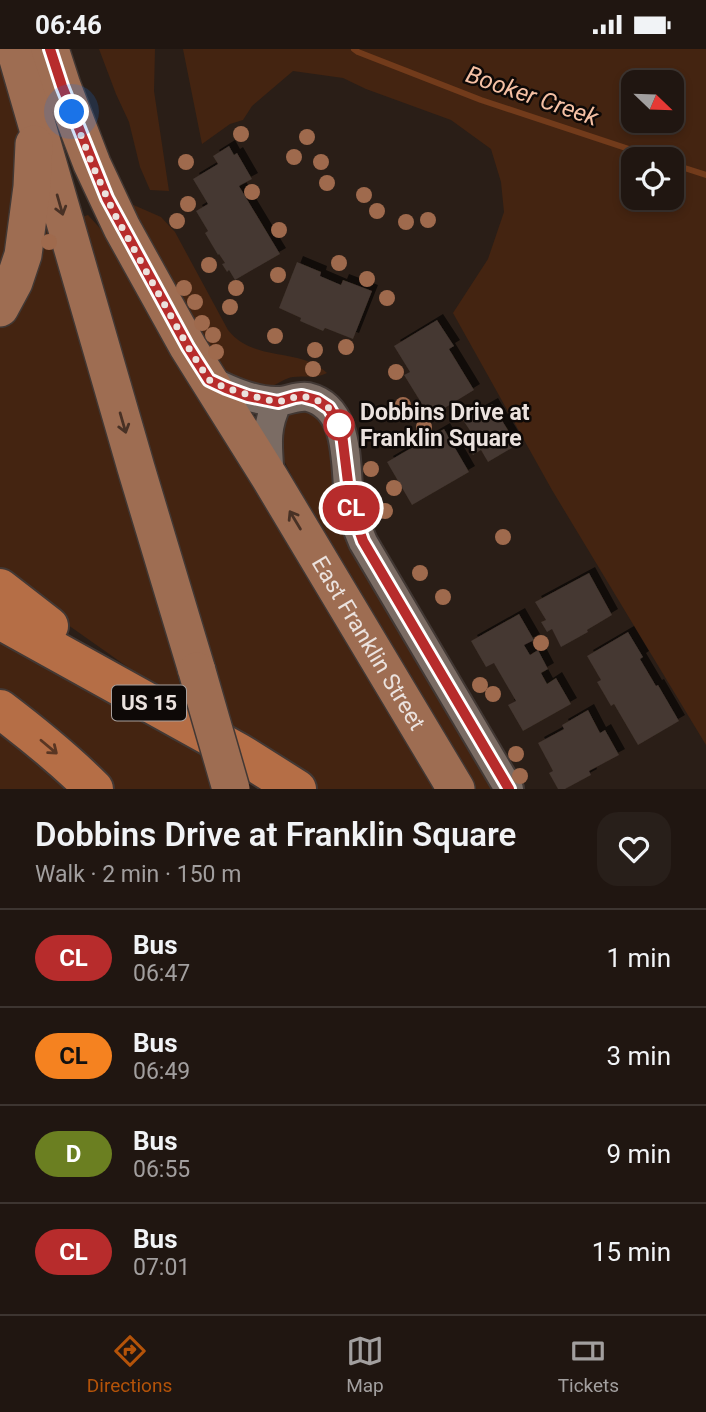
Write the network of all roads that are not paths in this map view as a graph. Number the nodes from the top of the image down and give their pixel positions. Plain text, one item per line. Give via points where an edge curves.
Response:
1 (15, 49) edge
2 (50, 49) edge
3 (35, 115) junction
4 (0, 308) edge
5 (209, 380) junction
6 (278, 402) junction
7 (270, 478) junction
8 (0, 588) edge
9 (0, 620) edge
10 (141, 699) junction
11 (0, 709) edge
12 (94, 789) edge
13 (231, 789) edge
14 (297, 789) edge
15 (456, 789) edge
16 (509, 789) edge

1 - 3 main road
2 - 5 main road, East Franklin Street via 107,198
3 - 4 main road via 23,255
3 -> 13 main road, bridge
5 - 6 street
5 - 7 main road, East Franklin Street
6 - 7 street via 268,425
6 - 16 street via 310,398 334,416 345,448 351,507 363,541
15 -> 7 main road, East Franklin Street
8 - 10 highway
9 - 10 highway, US 15
10 - 14 highway, US 15
11 -> 12 highway

